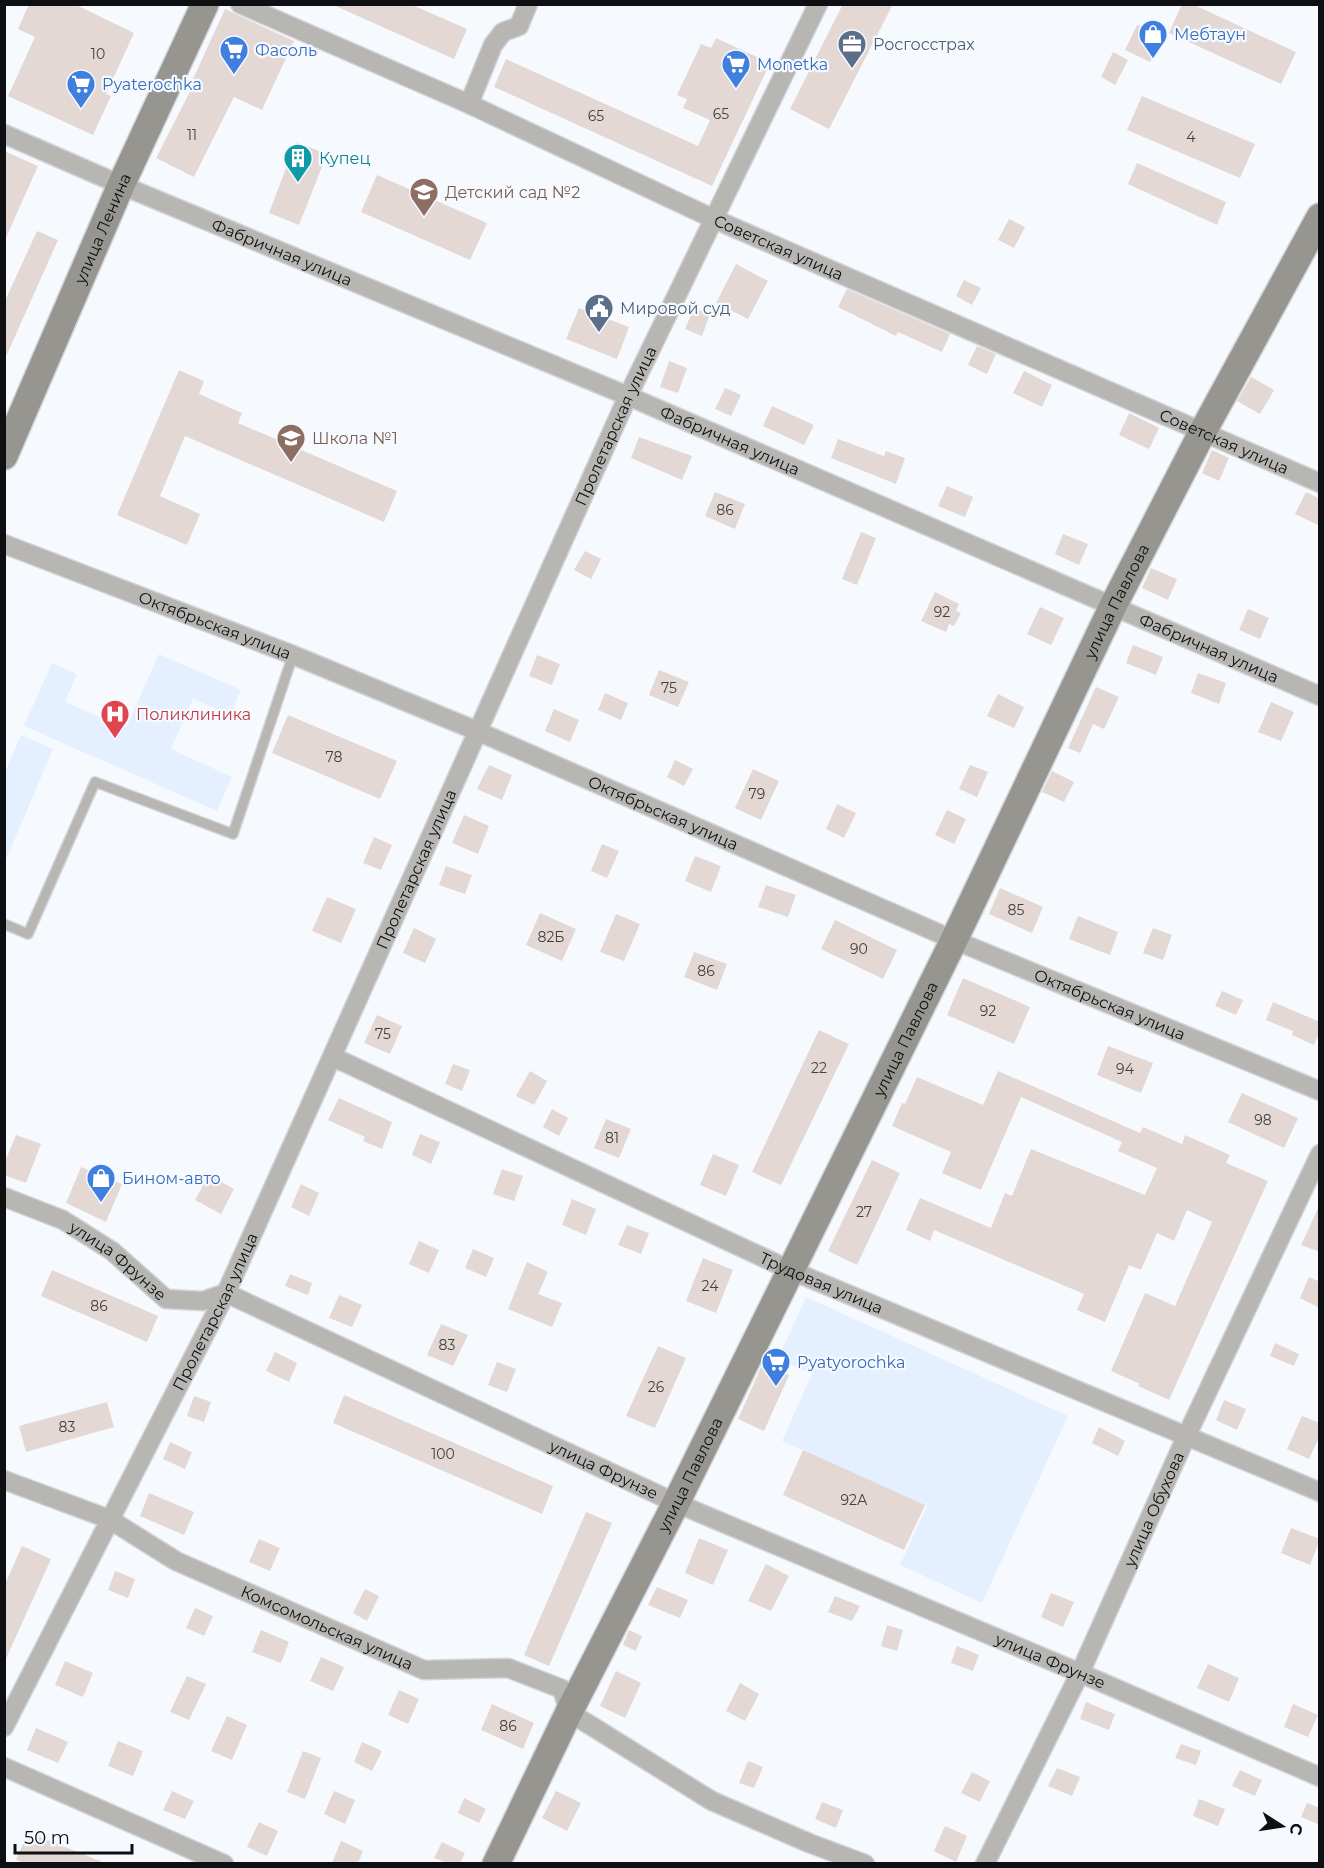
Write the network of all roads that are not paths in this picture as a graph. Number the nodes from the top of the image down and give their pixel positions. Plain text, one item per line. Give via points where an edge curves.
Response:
1 (205, 4) edge
2 (240, 4) edge
3 (528, 4) edge
4 (818, 4) edge
5 (469, 104) junction
6 (4, 134) edge
7 (122, 185) junction
8 (1320, 217) edge
9 (714, 219) junction
10 (628, 396) junction
11 (1202, 433) junction
12 (4, 456) edge
13 (1320, 483) edge
14 (4, 544) edge
15 (1113, 606) junction
16 (293, 655) junction
17 (1320, 696) edge
18 (477, 731) junction
19 (4, 924) edge
20 (954, 940) junction
21 (333, 1057) junction
22 (1320, 1091) edge
23 (1320, 1154) edge
24 (4, 1197) edge
25 (790, 1270) junction
26 (226, 1293) junction
27 (1186, 1437) junction
28 (4, 1480) edge
29 (1320, 1492) edge
30 (676, 1503) junction
31 (109, 1519) junction
32 (1080, 1673) junction
33 (569, 1712) junction
34 (4, 1727) edge
35 (4, 1767) edge
36 (1320, 1777) edge
37 (224, 1863) edge
38 (496, 1863) edge
39 (865, 1863) edge
40 (985, 1863) edge

1 - 7 street, улица Ленина
2 - 5 street, Советская улица
3 - 5 street via 519,26 503,32 493,45
4 - 9 street, Пролетарская улица
5 - 9 street, Советская улица
6 - 7 street, Фабричная улица
7 - 10 street, Фабричная улица
7 - 12 street, улица Ленина
8 - 11 street, улица Павлова
9 - 10 street, Пролетарская улица
9 - 11 street, Советская улица
10 - 15 street, Фабричная улица
10 - 18 street, Пролетарская улица
11 - 13 street, Советская улица
11 - 15 street, улица Павлова
14 - 16 street, Октябрьская улица
15 - 17 street, Фабричная улица
15 - 20 street, улица Павлова
16 - 18 street, Октябрьская улица
16 - 19 lane via 233,834 95,782 28,934
18 - 20 street, Октябрьская улица
18 - 21 street, Пролетарская улица
20 - 22 street, Октябрьская улица
20 - 25 street, улица Павлова
21 - 25 street, Трудовая улица
21 - 26 street, Пролетарская улица
23 - 27 street, улица Обухова
24 - 26 street, улица Фрунзе via 63,1220 112,1251 166,1299 202,1301
25 - 27 street, Трудовая улица
25 - 30 street, улица Павлова
26 - 30 street, улица Фрунзе
26 - 31 street, Пролетарская улица
27 - 29 street, Трудовая улица
27 - 32 street, улица Обухова
28 - 31 street, Комсомольская улица
30 - 32 street, улица Фрунзе
30 - 33 street, улица Павлова
31 - 33 street, Комсомольская улица via 176,1561 424,1670 507,1668 562,1689
31 - 34 street, Пролетарская улица
32 - 36 street, улица Фрунзе
32 - 40 street, улица Обухова
33 - 38 street, улица Павлова
33 - 39 street via 712,1801
35 - 37 street

